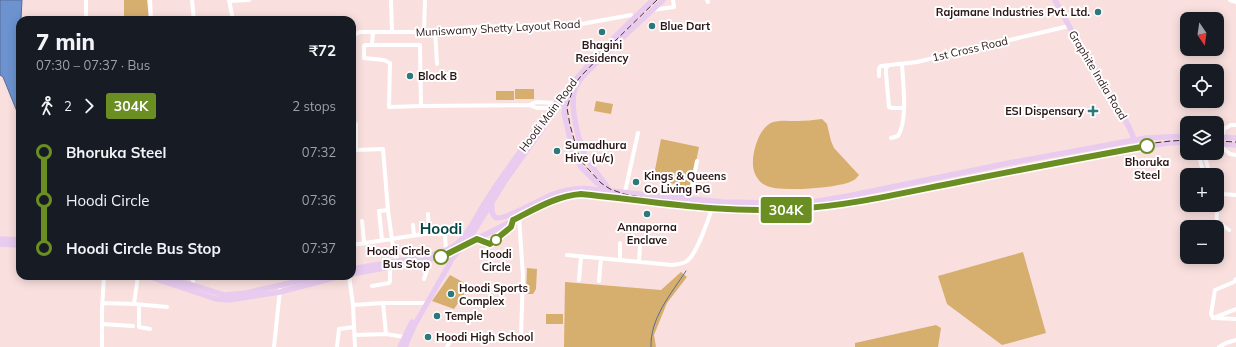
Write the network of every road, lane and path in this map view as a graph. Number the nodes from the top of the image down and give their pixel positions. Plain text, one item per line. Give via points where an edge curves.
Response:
1 (86, 0) edge
2 (150, 0) edge
3 (192, 0) edge
4 (249, 0) edge
5 (391, 0) edge
6 (425, 0) edge
7 (653, 0) edge
8 (663, 0) edge
9 (673, 0) edge
10 (1055, 0) edge
11 (1230, 0) edge
12 (229, 1) edge
13 (1236, 2) edge
14 (652, 10) junction
15 (86, 16) edge
16 (151, 16) edge
17 (194, 16) edge
18 (232, 16) edge
19 (633, 18) junction
20 (1069, 26) junction
21 (435, 31) junction
22 (372, 32) junction
23 (392, 32) junction
24 (424, 32) junction
25 (356, 34) edge
26 (372, 44) junction
27 (596, 60) junction
28 (437, 64) dead end
29 (902, 64) junction
30 (888, 66) junction
31 (879, 76) dead end
32 (566, 94) junction
33 (556, 103) junction
34 (529, 105) junction
35 (421, 106) junction
36 (552, 108) junction
37 (904, 108) junction
38 (356, 124) dead end
39 (1236, 125) edge
40 (1224, 129) edge
41 (638, 132) dead end
42 (1180, 136) edge
43 (1164, 137) junction
44 (1224, 137) edge
45 (891, 138) dead end
46 (1236, 138) edge
47 (1135, 141) junction
48 (1180, 142) edge
49 (1165, 143) junction
50 (1224, 144) edge
51 (1236, 145) edge
52 (525, 148) junction
53 (1224, 149) edge
54 (1236, 155) edge
55 (697, 161) dead end
56 (610, 191) junction
57 (625, 192) junction
58 (1224, 194) edge
59 (1235, 196) edge
60 (615, 198) junction
61 (689, 200) junction
62 (491, 202) junction
63 (712, 209) junction
64 (388, 210) junction
65 (1217, 212) edge
66 (428, 214) dead end
67 (519, 217) junction
68 (362, 221) dead end
69 (413, 226) dead end
70 (1229, 230) dead end
71 (427, 234) junction
72 (414, 236) junction
73 (392, 238) junction
74 (0, 239) edge
75 (16, 240) edge
76 (382, 240) junction
77 (364, 243) junction
78 (620, 243) dead end
79 (0, 244) edge
80 (16, 244) edge
81 (356, 244) edge
82 (459, 245) junction
83 (640, 246) dead end
84 (446, 250) junction
85 (567, 255) dead end
86 (582, 257) junction
87 (601, 258) junction
88 (423, 260) junction
89 (620, 260) junction
90 (399, 261) junction
91 (639, 262) junction
92 (390, 267) junction
93 (356, 268) edge
94 (356, 273) edge
95 (1236, 278) edge
96 (424, 279) dead end
97 (104, 280) edge
98 (138, 280) edge
99 (159, 280) edge
100 (176, 280) edge
101 (193, 280) edge
102 (308, 280) edge
103 (323, 280) edge
104 (350, 280) edge
105 (579, 280) dead end
106 (599, 281) dead end
107 (193, 286) junction
108 (372, 286) dead end
109 (280, 289) junction
110 (224, 298) junction
111 (102, 303) junction
112 (383, 303) junction
113 (425, 303) junction
114 (137, 304) junction
115 (353, 305) junction
116 (166, 307) dead end
117 (1236, 309) edge
118 (1213, 318) junction
119 (1236, 319) edge
120 (102, 324) junction
121 (134, 326) dead end
122 (354, 327) junction
123 (150, 329) dead end
124 (386, 334) junction
125 (355, 335) junction
126 (404, 337) junction
127 (1236, 340) edge
128 (102, 347) edge
129 (274, 347) edge
130 (337, 347) edge
131 (355, 347) edge
132 (400, 347) edge
133 (405, 347) edge
134 (447, 347) edge
135 (1219, 347) edge

1 - 15 street
2 - 16 street
3 - 17 street
4 - 12 street
5 - 23 street
6 - 24 street
7 - 19 main road, Hoodi Main Road
8 - 14 main road, Hoodi Main Road
9 - 14 street via 674,7
10 - 20 main road, Graphite India Road
11 - 13 street
12 - 18 street
14 - 27 main road, Hoodi Main Road
19 - 21 street, Muniswamy Shetty Layout Road via 631,15 576,25 472,27
19 - 27 main road, Hoodi Main Road
20 - 29 street, 1st Cross Road
20 - 47 main road, Graphite India Road
21 - 24 street, Muniswamy Shetty Layout Road
21 - 28 street
22 - 23 street, Muniswamy Shetty Layout Road
22 - 25 street, Muniswamy Shetty Layout Road
22 - 26 street
23 - 24 street, Muniswamy Shetty Layout Road
26 - 35 street via 420,45
26 - 35 street via 364,46 364,58 390,62 389,106
27 - 32 main road, Hoodi Main Road via 568,87
27 - 56 main road, Hoodi Main Road via 576,87 574,113 582,149
29 - 30 street, 1st Cross Road
29 - 37 street
30 - 31 street via 879,68
30 - 37 street via 886,73 889,106
32 - 33 main road, Hoodi Main Road
32 - 52 main road, Hoodi Main Road
32 - 56 main road via 564,113 573,151 581,167
33 - 34 street via 536,102
33 - 36 main road, Hoodi Main Road
34 - 35 street
34 - 36 street
36 - 52 main road, Hoodi Main Road
37 - 45 street via 902,131 898,136
38 - 64 street via 356,150 383,150
39 - 40 street
41 - 57 street
42 - 43 main road
43 - 47 main road
43 - 49 main road
44 - 46 main road
47 - 61 main road via 812,202
48 - 49 main road
49 - 63 main road via 838,205 783,210
50 - 51 main road
52 - 62 main road, Hoodi Main Road
52 - 82 main road, Hoodi Main Road via 486,201
53 - 54 street
55 - 61 street
56 - 57 main road
57 - 61 main road
58 - 59 street
60 - 62 main road via 605,192 581,188 561,191 502,218 495,217 491,212
60 - 63 main road
60 - 67 main road via 570,195
62 - 82 main road, Hoodi Main Road via 471,236
63 - 91 street via 696,250 687,262 672,265
64 - 73 street
64 - 76 street via 379,211
65 - 70 street via 1217,221
66 - 71 street
67 - 82 main road
67 - 134 street via 523,282 519,341 452,338
68 - 77 street
69 - 72 street
71 - 72 street
71 - 84 street via 445,234
72 - 73 street
73 - 76 street
73 - 90 street via 394,255
74 - 75 main road
76 - 77 street
77 - 81 street
78 - 89 street
79 - 80 main road
82 - 84 main road
82 - 88 main road via 441,257
82 - 113 main road, Hoodi Main Road
83 - 91 street
84 - 90 main road via 431,256
85 - 86 street
86 - 87 street
86 - 105 street
87 - 89 street
87 - 106 street
88 - 92 main road
88 - 96 street via 426,270
89 - 91 street
90 - 93 main road
92 - 94 main road
92 - 108 street via 390,281
95 - 118 street via 1234,282 1215,290 1211,314
97 - 111 street
98 - 114 street
99 - 110 main road via 214,298
100 - 107 main road
101 - 107 street
102 - 109 main road
103 - 109 main road
104 - 115 street
107 - 110 main road
109 - 110 main road via 241,299
109 - 129 street
111 - 114 street
111 - 120 street
112 - 113 street
112 - 115 street
112 - 124 street
113 - 126 main road, Hoodi Main Road
113 - 133 main road
114 - 116 street
114 - 123 street via 139,327
115 - 122 street
117 - 118 street
118 - 119 street
120 - 121 street
120 - 128 street
122 - 125 street
122 - 130 street via 338,329
124 - 125 street
124 - 126 street
125 - 131 street
126 - 132 main road, Hoodi Main Road
127 - 135 street

